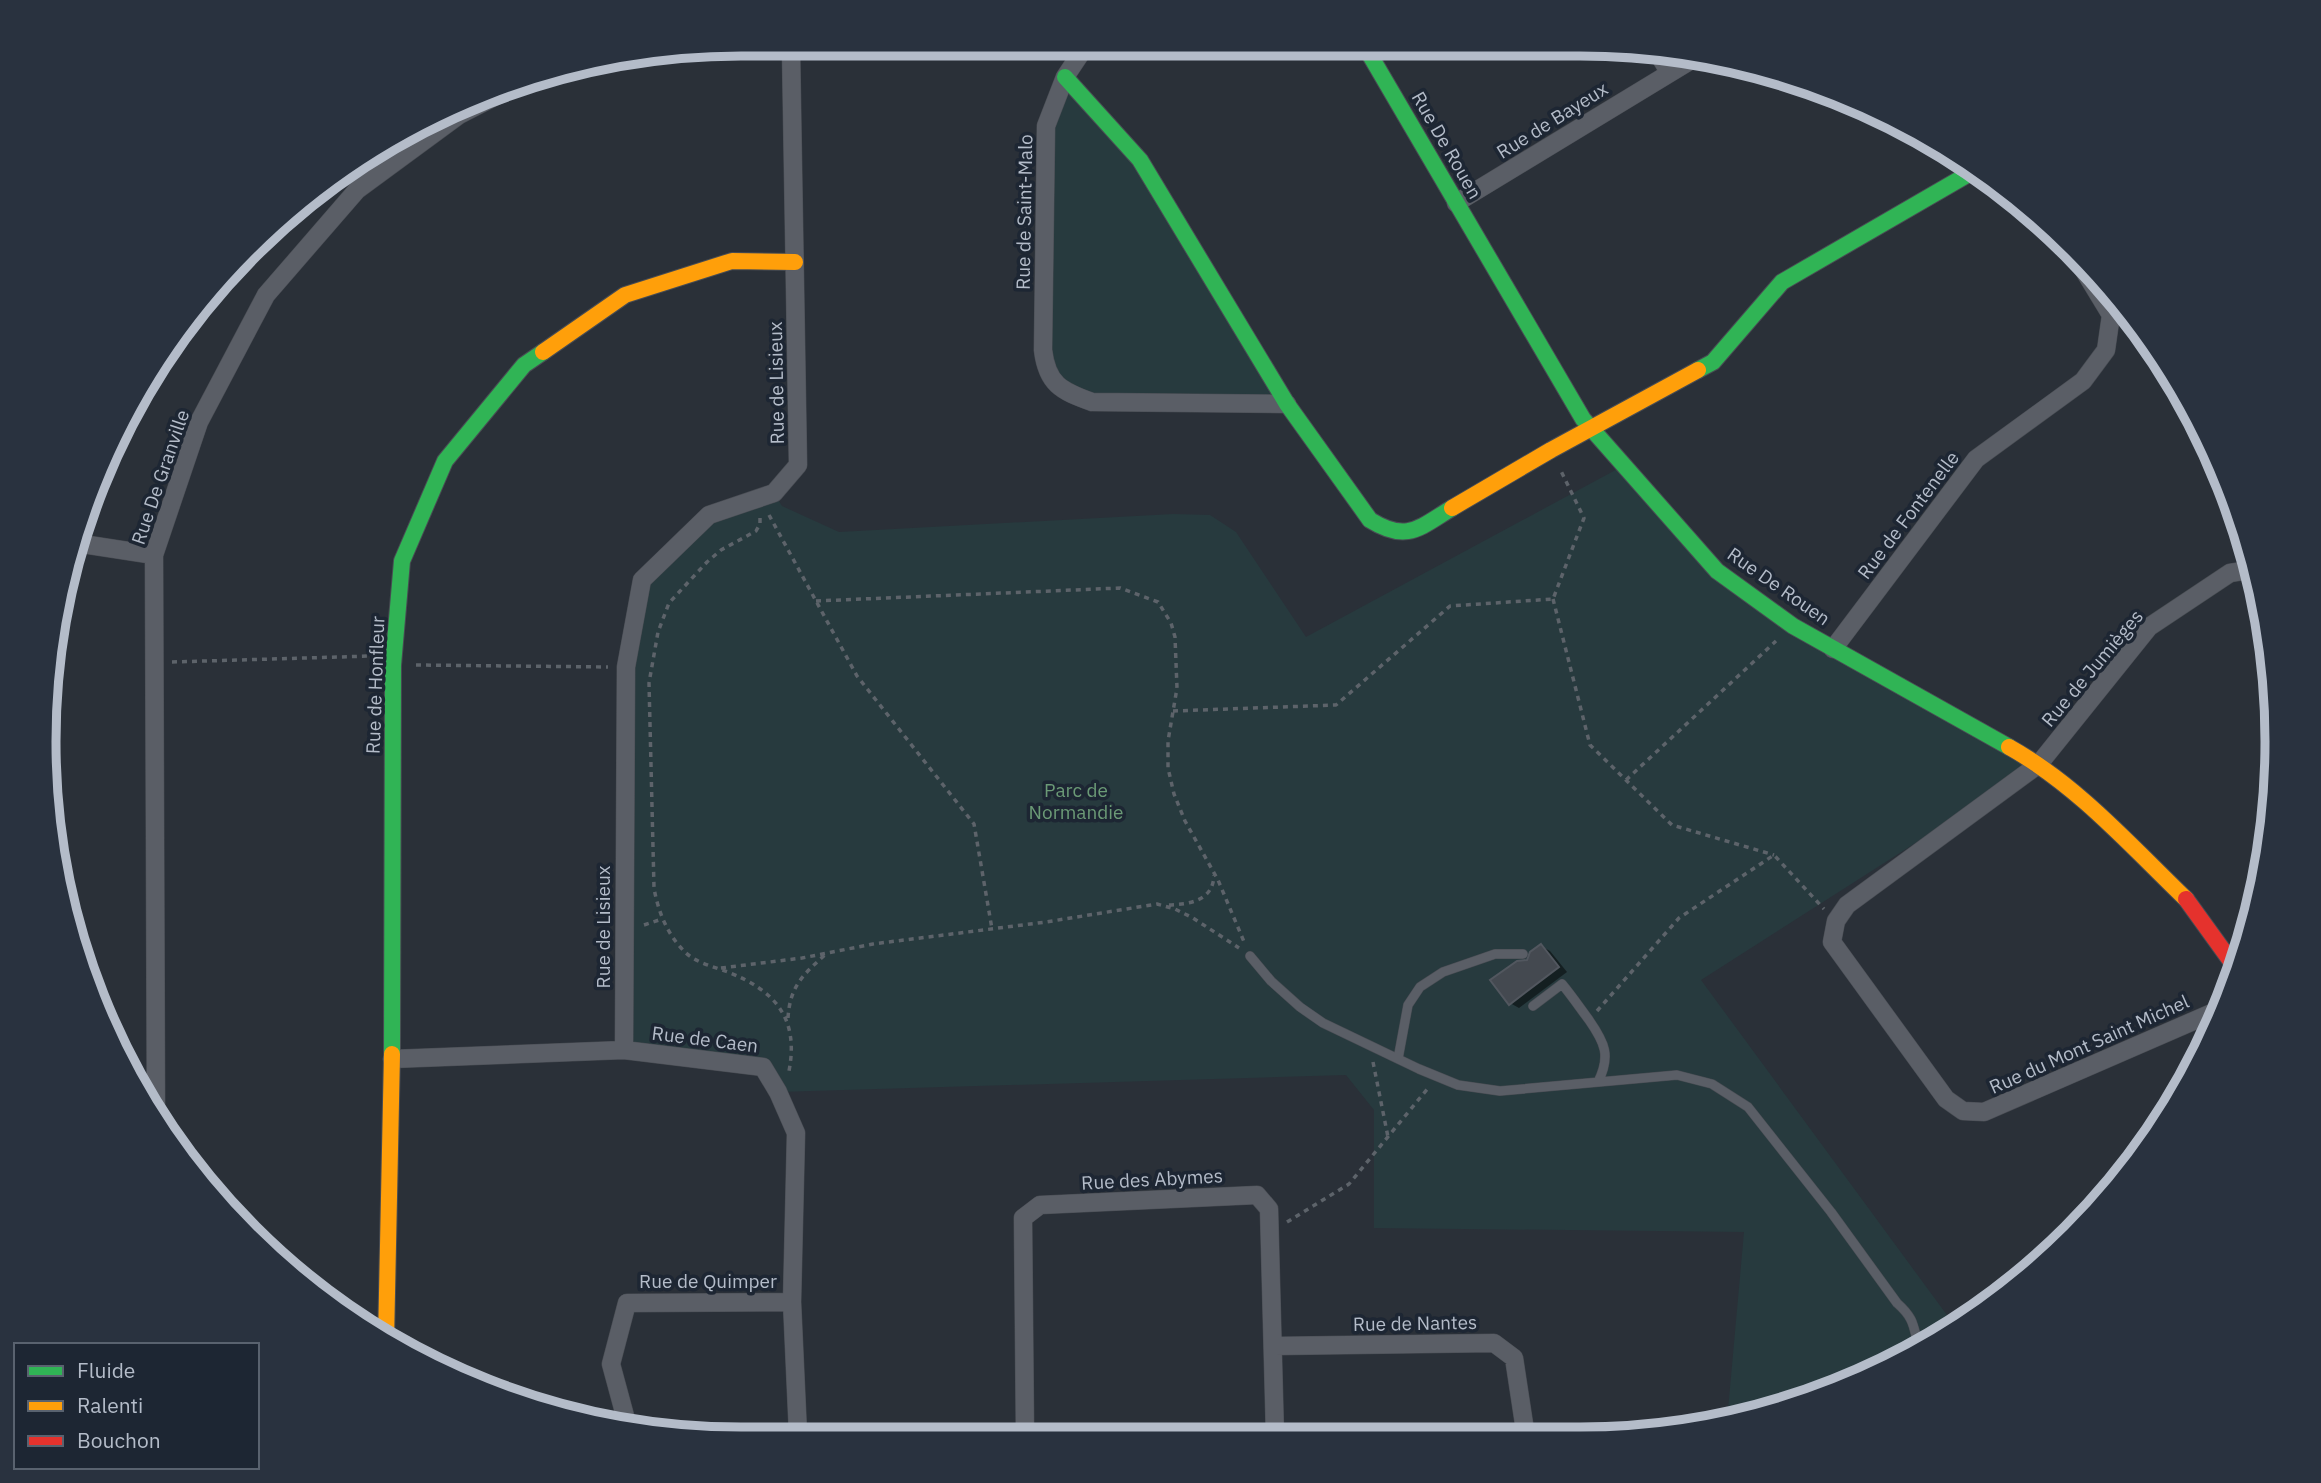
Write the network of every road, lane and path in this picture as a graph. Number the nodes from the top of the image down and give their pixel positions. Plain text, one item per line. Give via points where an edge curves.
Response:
1 (791, 56) edge
2 (1079, 56) edge
3 (1370, 56) edge
4 (1663, 61) edge
5 (1683, 64) edge
6 (1669, 72) junction
7 (1065, 77) junction
8 (448, 122) edge
9 (1965, 176) edge
10 (1456, 203) junction
11 (795, 262) junction
12 (2098, 294) edge
13 (1287, 404) junction
14 (1590, 428) junction
15 (1551, 450) junction
16 (759, 498) junction
17 (85, 544) edge
18 (154, 555) junction
19 (2244, 571) edge
20 (1553, 599) junction
21 (816, 601) junction
22 (1793, 626) junction
23 (1833, 649) junction
24 (393, 660) junction
25 (156, 662) junction
26 (626, 667) junction
27 (1173, 711) junction
28 (2039, 764) junction
29 (1626, 780) junction
30 (1774, 855) junction
31 (1214, 873) junction
32 (1163, 906) junction
33 (1836, 921) junction
34 (992, 929) junction
35 (827, 953) junction
36 (1523, 954) dead end
37 (1250, 956) junction
38 (2230, 959) edge
39 (719, 969) junction
40 (1533, 1006) dead end
41 (2208, 1015) edge
42 (1589, 1020) junction
43 (788, 1021) junction
44 (1369, 1046) junction
45 (624, 1050) junction
46 (392, 1059) junction
47 (1398, 1059) junction
48 (1438, 1077) junction
49 (1598, 1082) junction
50 (778, 1092) junction
51 (156, 1097) edge
52 (1388, 1138) junction
53 (1270, 1232) junction
54 (792, 1302) junction
55 (386, 1327) edge
56 (1917, 1338) edge
57 (1274, 1346) junction
58 (625, 1417) edge
59 (799, 1427) edge
60 (1025, 1427) edge
61 (1275, 1427) edge
62 (1524, 1427) edge

1 - 11 street, Rue de Lisieux
2 - 7 street, Rue de Saint-Malo
3 - 10 street, Rue De Rouen
4 - 6 street
5 - 6 street, Rue de Bayeux
6 - 10 street, Rue de Bayeux
7 - 13 street via 1140,160
7 - 13 street, Rue de Saint-Malo via 1046,126 1046,369 1065,393 1092,402
8 - 18 street, Rue De Granville via 357,190 266,295 198,422
9 - 14 street via 1782,282 1713,362
10 - 14 street, Rue De Rouen
11 - 16 street, Rue de Lisieux via 798,465 774,493
11 - 24 street, Rue de Honfleur via 732,261 625,295 524,365 445,461 402,561
12 - 23 street, Rue de Fontenelle via 2111,315 2106,350 2083,381 1976,459
13 - 15 street via 1370,520 1388,531 1412,532
14 - 15 street
14 - 22 street, Rue De Rouen via 1717,571
15 - 20 path via 1584,518
16 - 21 path
16 - 26 street, Rue de Lisieux via 709,515 642,580
16 - 39 path via 756,531 721,550 669,603 657,632 650,669 656,905 685,953
17 - 18 street
18 - 25 street, Rue De Granville
19 - 28 street, Rue de Jumièges via 2230,573 2149,627
20 - 27 path via 1450,606 1336,705
20 - 29 path via 1590,745
21 - 27 path via 1120,588 1158,602 1171,623 1177,688
21 - 34 path via 857,676 974,824
22 - 23 street, Rue De Rouen
22 - 29 path
23 - 28 street, Rue De Rouen
24 - 25 path
24 - 26 path
24 - 46 street, Rue de Honfleur
25 - 51 street, Rue De Granville
26 - 45 street, Rue de Lisieux
27 - 31 path via 1168,768 1174,794
28 - 33 street via 1847,905
28 - 38 street, Rue De Rouen via 2190,903
29 - 30 path via 1672,825
30 - 33 path
30 - 42 path via 1679,918
31 - 32 path via 1209,893 1198,901
31 - 37 path
32 - 34 path
32 - 37 path via 1193,918
33 - 41 street, Rue du Mont Saint Michel via 1832,942 1946,1099 1963,1111 1984,1112
34 - 35 path
35 - 39 path
35 - 43 path via 791,993
36 - 47 lane via 1495,954 1443,972 1420,987 1408,1005
37 - 44 lane via 1300,1007
39 - 43 path via 761,990
40 - 42 lane via 1562,984
42 - 49 lane via 1602,1039 1605,1055
43 - 50 path via 789,1070
44 - 47 lane
44 - 52 path
45 - 46 street, Rue de Caen
45 - 50 street, Rue de Caen via 763,1067
46 - 55 street, Rue de Honfleur
47 - 48 lane
48 - 49 lane via 1500,1091
48 - 52 path
49 - 56 lane via 1677,1075 1712,1084 1748,1107 1910,1315
50 - 54 street, Rue de Caen via 796,1133
52 - 53 path via 1349,1184
53 - 57 street, Rue des Abymes
53 - 60 street, Rue des Abymes via 1269,1209 1256,1195 1040,1205 1023,1218
54 - 58 street, Rue de Quimper via 627,1303 611,1364
54 - 59 street, Rue de Caen
57 - 61 street, Rue des Abymes
57 - 62 street, Rue de Nantes via 1494,1343 1514,1358

